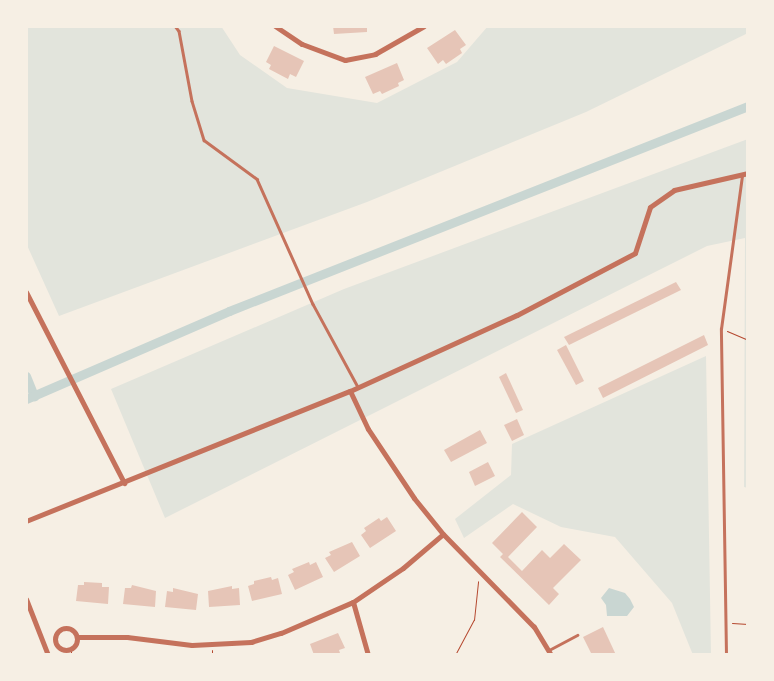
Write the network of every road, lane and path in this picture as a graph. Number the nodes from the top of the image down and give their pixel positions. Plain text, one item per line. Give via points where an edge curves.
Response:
1 (175, 26) edge
2 (276, 26) edge
3 (424, 26) edge
4 (745, 175) edge
5 (26, 292) edge
6 (721, 329) junction
7 (748, 340) edge
8 (358, 387) junction
9 (350, 391) junction
10 (124, 483) junction
11 (26, 520) edge
12 (444, 534) junction
13 (478, 570) junction
14 (26, 600) edge
15 (352, 602) junction
16 (726, 623) junction
17 (748, 624) edge
18 (576, 635) dead end
19 (78, 637) junction
20 (71, 652) edge
21 (550, 652) edge
22 (48, 655) edge
23 (368, 655) edge
24 (455, 655) edge
25 (726, 655) edge

1 - 8 lane via 179,31 192,101 204,140 257,179 313,304
2 - 3 street via 302,44 345,60 375,54
4 - 6 lane
4 - 8 street via 674,190 650,206 635,253 517,315
5 - 10 street
6 - 7 path
6 - 16 lane
8 - 9 street
9 - 10 street
9 - 12 street via 368,429 392,466
10 - 11 street
12 - 13 street
12 - 15 street via 403,568
13 - 21 street via 514,605
13 - 24 path via 474,620
14 - 22 street
15 - 19 street via 289,630 251,642 192,645 127,637
15 - 23 street
16 - 17 path
16 - 25 lane
18 - 21 lane
19 - 20 street
19 - 20 street via 67,627 56,635 60,648

